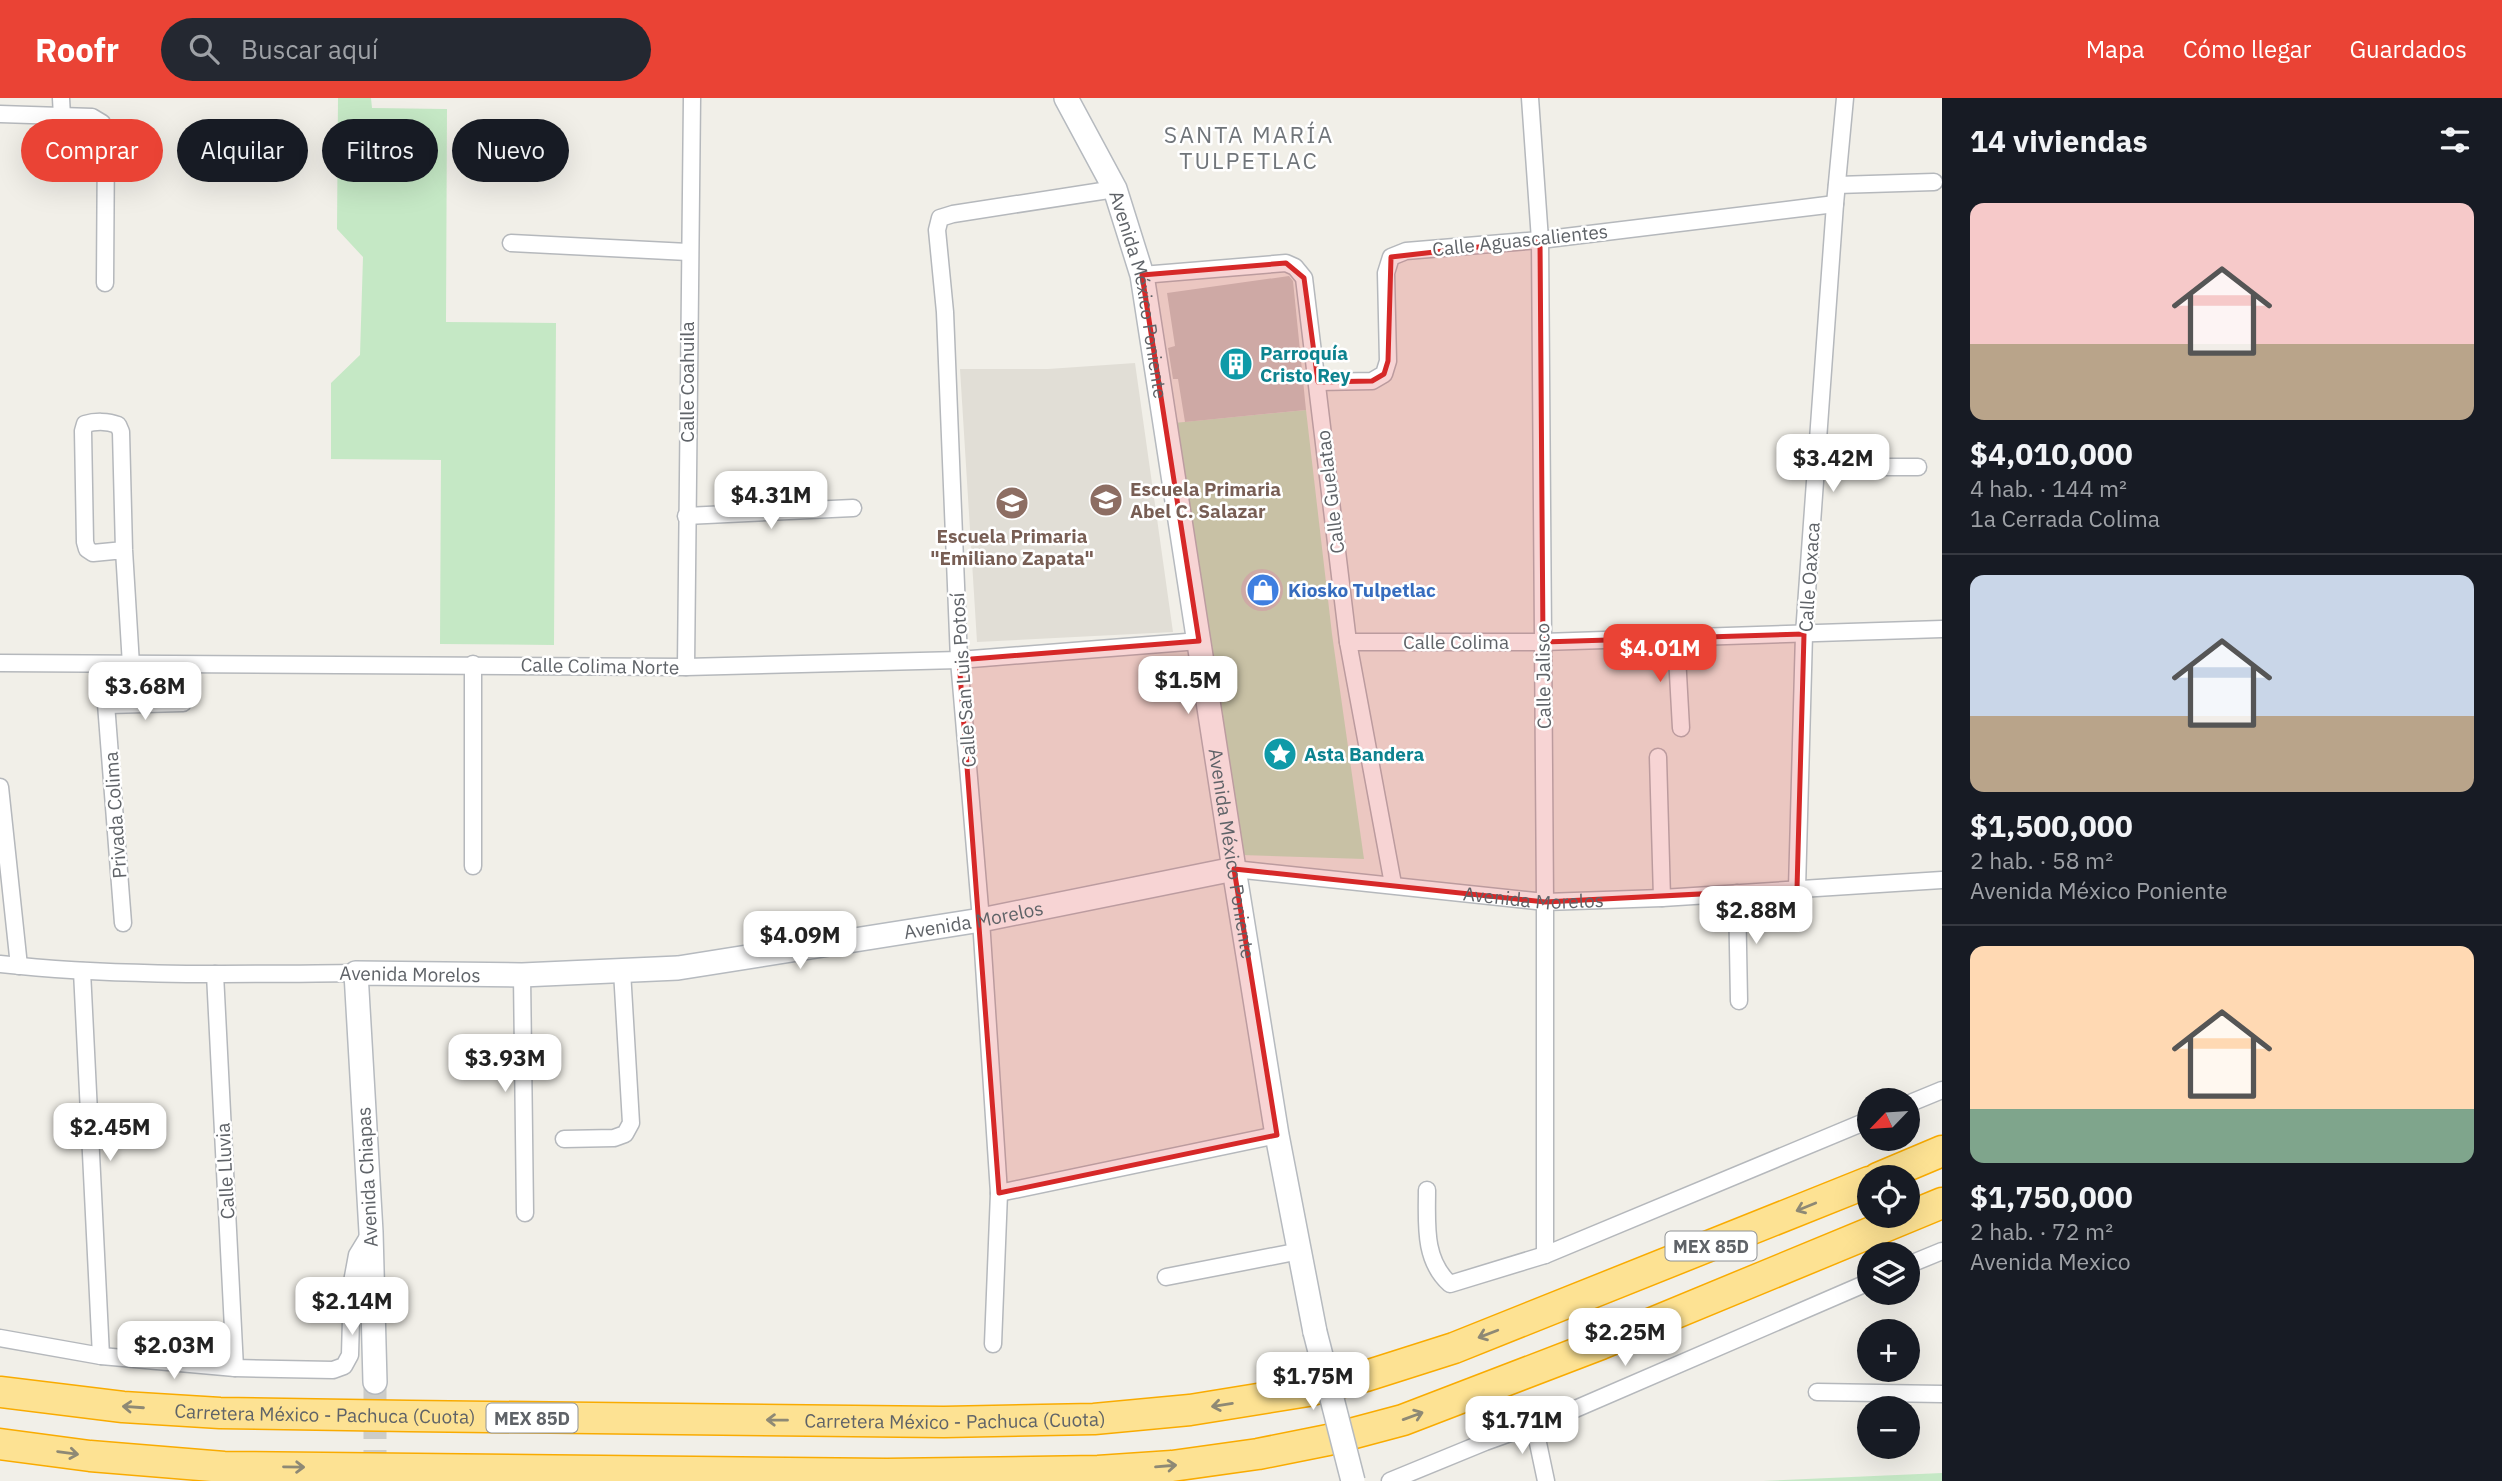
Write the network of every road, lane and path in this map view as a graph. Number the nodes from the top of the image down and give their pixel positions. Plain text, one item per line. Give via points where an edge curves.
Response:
1 (61, 98) edge
2 (692, 98) edge
3 (1066, 98) edge
4 (1530, 98) edge
5 (1845, 98) edge
6 (0, 114) edge
7 (62, 117) junction
8 (1934, 182) dead end
9 (1837, 185) junction
10 (1115, 189) junction
11 (1835, 204) junction
12 (1540, 240) junction
13 (511, 243) dead end
14 (688, 252) junction
15 (1142, 275) junction
16 (105, 283) dead end
17 (1318, 382) junction
18 (1816, 467) junction
19 (1918, 467) dead end
20 (853, 508) dead end
21 (686, 516) junction
22 (124, 551) junction
23 (1942, 629) edge
24 (1804, 635) junction
25 (1676, 638) junction
26 (1199, 641) junction
27 (1348, 642) junction
28 (1543, 642) junction
29 (959, 660) junction
30 (0, 663) edge
31 (473, 664) junction
32 (103, 665) junction
33 (131, 665) junction
34 (685, 667) junction
35 (183, 703) dead end
36 (107, 705) junction
37 (1681, 728) dead end
38 (1658, 757) dead end
39 (0, 787) edge
40 (473, 866) dead end
41 (1234, 869) junction
42 (1942, 880) edge
43 (1393, 884) junction
44 (1797, 888) junction
45 (1737, 893) junction
46 (1662, 898) junction
47 (1545, 902) junction
48 (981, 920) junction
49 (123, 923) dead end
50 (0, 964) edge
51 (19, 966) junction
52 (82, 971) junction
53 (622, 971) junction
54 (356, 973) junction
55 (215, 974) junction
56 (522, 975) junction
57 (1740, 1001) dead end
58 (1942, 1090) edge
59 (1920, 1099) edge
60 (1857, 1126) edge
61 (1277, 1135) junction
62 (564, 1139) dead end
63 (1942, 1151) edge
64 (1909, 1165) edge
65 (1857, 1187) edge
66 (1427, 1189) dead end
67 (999, 1193) junction
68 (1942, 1203) edge
69 (526, 1213) dead end
70 (371, 1232) junction
71 (1300, 1251) junction
72 (1942, 1251) edge
73 (1545, 1255) junction
74 (1920, 1260) edge
75 (1166, 1277) dead end
76 (1857, 1287) edge
77 (0, 1338) edge
78 (993, 1344) dead end
79 (101, 1356) junction
80 (235, 1368) junction
81 (375, 1382) tunnel mouth
82 (0, 1392) edge
83 (1816, 1392) dead end
84 (1942, 1394) edge
85 (1534, 1424) junction
86 (0, 1444) edge
87 (1353, 1481) edge
88 (1390, 1481) edge
89 (1546, 1481) edge

1 - 7 street
2 - 14 street, Calle Coahuila
3 - 10 main road, Avenida México Poniente
4 - 12 street, Calle Jalisco
5 - 9 street, Calle Oaxaca
6 - 7 street
7 - 16 street via 92,117 103,123
8 - 9 street
9 - 11 street, Calle Oaxaca
10 - 15 main road, Avenida México Poniente
10 - 29 street, Calle San Luis Potosí via 940,218 937,230 945,312
11 - 12 street, Calle Aguascalientes
11 - 18 street, Calle Oaxaca
12 - 17 street, Calle Aguascalientes via 1406,251 1391,257 1386,273 1388,361 1384,374 1372,381
12 - 28 street, Calle Jalisco
13 - 14 street
14 - 21 street, Calle Coahuila
15 - 17 street, Calle Guelatao via 1286,263 1295,267 1304,278
15 - 26 main road, Avenida México Poniente
17 - 27 street, Calle Guelatao
18 - 19 street
18 - 24 street, Calle Oaxaca
20 - 21 street
21 - 34 street, Calle Coahuila
22 - 22 street via 121,432 112,422 92,422 83,430 87,549 93,553
22 - 33 street
23 - 24 street, Calle Colima
24 - 25 street, Calle Colima
24 - 44 street, Calle Oaxaca
25 - 28 street, Calle Colima
25 - 37 street
26 - 29 street, Calle Colima Norte
26 - 41 main road, Avenida México Poniente
27 - 28 street, Calle Colima
27 - 43 street, Calle Guelatao
28 - 47 street, Calle Jalisco
29 - 34 street, Calle Colima Norte
29 - 48 street, Calle San Luis Potosí
30 - 32 street, Calle Colima Norte
31 - 33 street, Calle Colima Norte
31 - 34 street, Calle Colima Norte
31 - 40 street
32 - 33 street, Calle Colima Norte
32 - 36 street, Privada Colima
35 - 36 street
36 - 49 street, Privada Colima
38 - 46 street
39 - 51 street
41 - 43 street, Avenida Morelos
41 - 48 main road, Avenida Morelos
41 - 61 main road, Avenida México Poniente
42 - 44 street, Avenida Morelos
43 - 47 street, Avenida Morelos
44 - 45 street, Avenida Morelos
45 - 46 street, Avenida Morelos
45 - 57 street
46 - 47 street, Avenida Morelos
47 - 73 street, Calle Jalisco
48 - 53 main road, Avenida Morelos via 678,968
48 - 67 street, Calle San Luis Potosí
50 - 51 street, Avenida Morelos
51 - 52 street, Avenida Morelos
52 - 55 street, Avenida Morelos
52 - 79 street
53 - 56 main road, Avenida Morelos
53 - 62 street via 631,1123 625,1134 614,1138
54 - 55 street, Avenida Morelos
54 - 56 main road, Avenida Morelos
54 - 70 main road, Avenida Chiapas
55 - 80 street, Calle Lluvia
56 - 69 street
58 - 59 street
60 - 73 street
61 - 67 street
61 - 71 main road, Avenida México Poniente
63 - 64 highway
65 -> 82 highway, Carretera México - Pachuca (Cuota) / MEX 85D via 1454,1348 1308,1391 1190,1410 1094,1419 944,1422 396,1416 165,1409
66 - 73 street via 1427,1242 1438,1273 1450,1284
67 - 78 street, Calle San Luis Potosí
86 -> 68 highway, MEX 85D via 224,1467 887,1474 1098,1471 1172,1465 1258,1454 1403,1420 1550,1365
70 - 80 street via 357,1255 350,1355 344,1366 333,1370
70 - 81 main road, Avenida Chiapas
71 - 75 street
71 - 87 main road, Avenida México Poniente, bridge via 1315,1332
72 - 74 street
76 - 85 street
77 - 79 street
79 - 80 street
83 - 84 street
85 - 88 street
85 - 89 street

